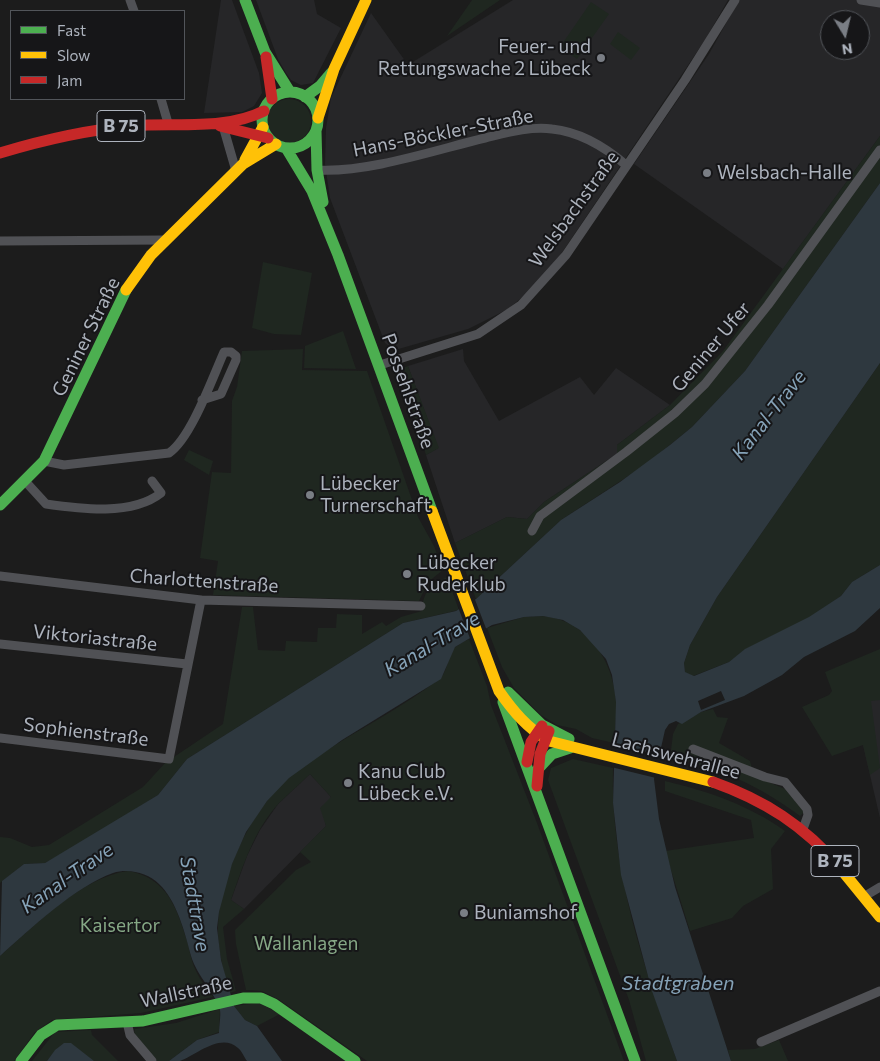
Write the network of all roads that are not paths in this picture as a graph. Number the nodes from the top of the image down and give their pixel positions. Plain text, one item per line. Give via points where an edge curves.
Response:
1 (246, 0) edge
2 (366, 0) edge
3 (735, 0) edge
4 (861, 0) edge
5 (880, 3) edge
6 (265, 52) junction
7 (334, 69) junction
8 (290, 92) junction
9 (305, 97) junction
10 (272, 99) junction
11 (161, 100) edge
12 (264, 111) junction
13 (318, 118) junction
14 (168, 123) junction
15 (210, 124) junction
16 (223, 126) junction
17 (316, 131) junction
18 (270, 138) junction
19 (35, 144) junction
20 (880, 150) edge
21 (0, 152) edge
22 (0, 159) edge
23 (626, 165) junction
24 (239, 168) junction
25 (317, 170) junction
26 (0, 240) edge
27 (165, 240) junction
28 (338, 255) junction
29 (380, 366) junction
30 (202, 400) junction
31 (44, 461) junction
32 (25, 480) junction
33 (152, 481) dead end
34 (0, 505) edge
35 (532, 531) dead end
36 (0, 576) edge
37 (201, 600) junction
38 (420, 606) dead end
39 (0, 644) edge
40 (187, 664) junction
41 (491, 669) junction
42 (499, 692) junction
43 (543, 732) junction
44 (0, 738) edge
45 (570, 748) junction
46 (693, 748) dead end
47 (590, 750) junction
48 (532, 767) junction
49 (803, 829) junction
50 (880, 887) edge
51 (865, 896) junction
52 (880, 917) edge
53 (880, 991) edge
54 (127, 1022) junction
55 (761, 1042) dead end
56 (21, 1061) edge
57 (152, 1061) edge
58 (355, 1061) edge
59 (635, 1061) edge

1 - 6 main road
2 - 7 main road
3 - 23 street, Welsbachstraße via 686,80
4 - 5 street
6 - 8 main road
6 - 10 main road
7 - 9 main road via 320,86
7 - 13 main road
8 - 9 main road
8 - 10 main road
9 - 13 main road via 316,110
10 - 12 main road
11 - 14 street
12 - 15 main road, B 75 via 247,118
12 - 18 main road
13 - 17 main road
14 - 15 main road, B 75
14 - 19 main road, B 75 via 98,129
15 - 16 main road, B 75
16 - 18 main road, B 75
16 - 24 street
17 - 18 main road via 304,144
17 - 25 main road, Possehlstraße / B 75
18 - 24 main road, Geniner Straße
18 - 24 main road, Geniner Straße
18 - 28 main road, Possehlstraße / B 75 via 312,191
19 - 21 main road, B 75
19 - 22 main road, B 75
20 - 35 street, Geniner Ufer via 762,312 705,384 675,413 540,516
23 - 25 street, Hans-Böckler-Straße via 585,137 552,128 512,132 378,163
23 - 29 street, Welsbachstraße via 566,255 522,306 478,334
24 - 27 main road, Geniner Straße
25 - 28 main road, Possehlstraße / B 75
26 - 27 street
27 - 31 main road, Geniner Straße via 125,292
28 - 29 main road, Possehlstraße / B 75
29 - 41 main road, Possehlstraße / B 75
30 - 30 street via 224,352 232,352 236,360 221,394
30 - 31 street via 178,447 168,453 64,465
31 - 32 main road, Geniner Straße
32 - 33 street via 46,504 91,510 136,505 154,499 162,493
32 - 34 main road, Geniner Straße
36 - 37 street, Charlottenstraße
37 - 38 street, Charlottenstraße
37 - 40 street
39 - 40 street, Viktoriastraße
40 - 44 street, Sophienstraße via 169,759
41 - 42 main road, Possehlstraße / B 75
41 - 43 main road, Lachswehrallee / B 75
42 - 43 main road, Lachswehrallee / B 75 via 516,715
42 - 48 main road, Possehlstraße
43 - 45 main road, Lachswehrallee / B 75
43 - 47 main road, Lachswehrallee / B 75
43 - 48 main road via 528,752
45 - 47 main road, Lachswehrallee / B 75
45 - 48 main road via 548,754
46 - 49 street, Lachswehrallee via 785,782 807,809
47 - 49 main road, Lachswehrallee / B 75 via 705,779 745,793
48 - 59 main road, Possehlstraße via 537,789
49 - 51 main road, Lachswehrallee / B 75 via 840,865
50 - 51 street
51 - 52 main road, Lachswehrallee / B 75
53 - 55 street
54 - 56 main road, Wallstraße via 52,1026
54 - 57 street via 130,1035
54 - 58 main road, Wallstraße via 181,1014 233,1000 261,998

